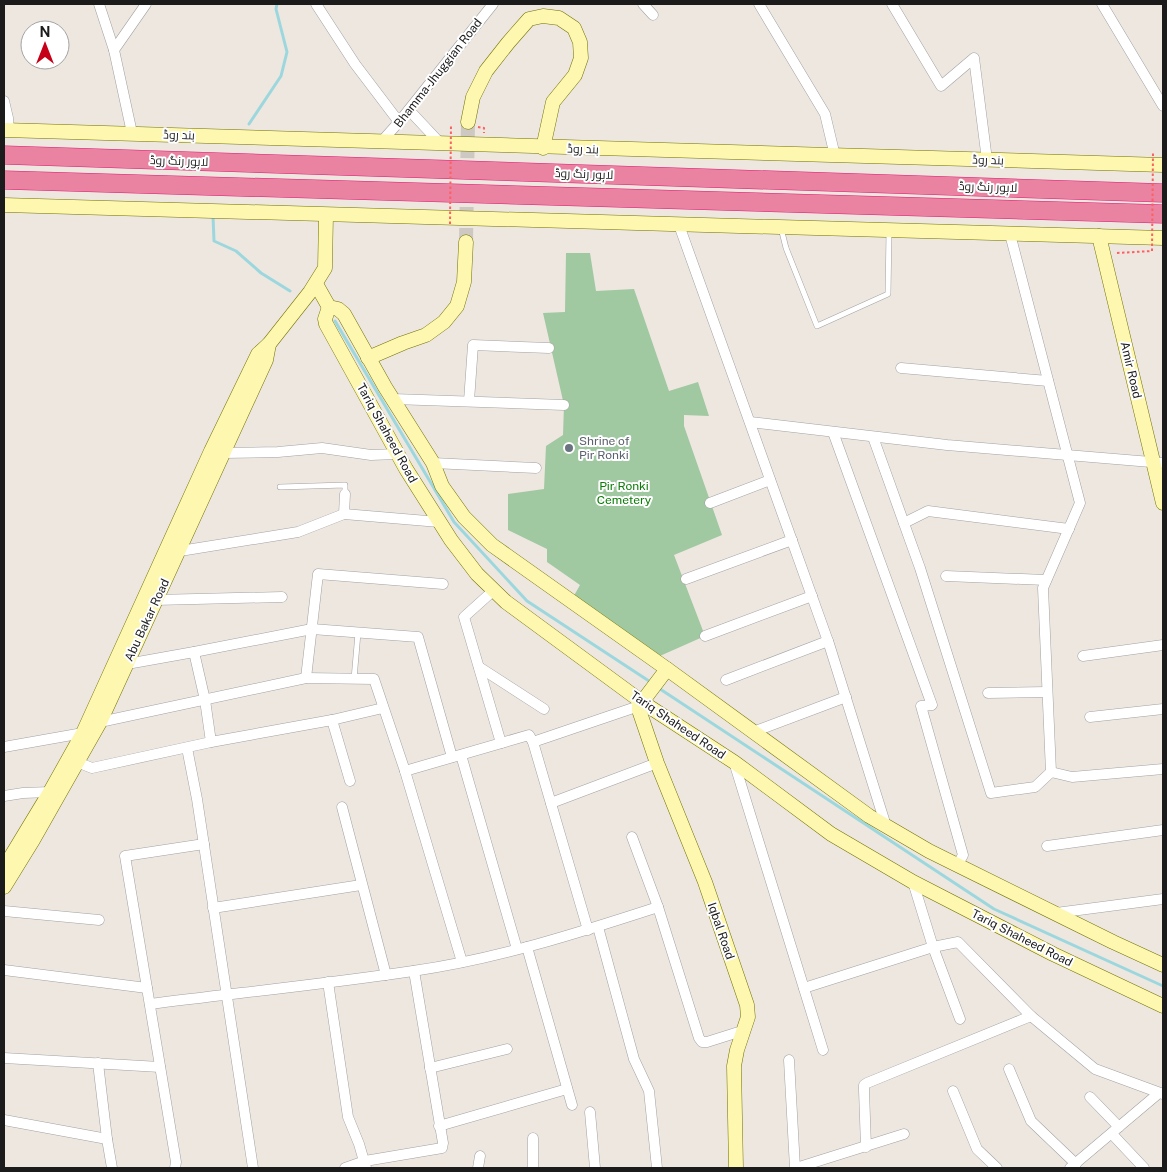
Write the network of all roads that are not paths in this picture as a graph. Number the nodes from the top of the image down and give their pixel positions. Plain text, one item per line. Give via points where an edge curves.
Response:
1 (99, 4) edge
2 (146, 4) edge
3 (316, 4) edge
4 (493, 4) edge
5 (643, 4) edge
6 (759, 4) edge
7 (892, 4) edge
8 (1102, 4) edge
9 (653, 15) dead end
10 (114, 50) junction
11 (4, 101) edge
12 (1163, 106) edge
13 (409, 110) junction
14 (399, 122) junction
15 (468, 122) tunnel mouth
16 (6, 130) edge
17 (132, 133) junction
18 (382, 141) junction
19 (440, 143) junction
20 (543, 148) junction
21 (4, 155) edge
22 (835, 156) junction
23 (987, 160) junction
24 (1163, 165) edge
25 (4, 180) edge
26 (1163, 193) edge
27 (4, 205) edge
28 (1163, 214) edge
29 (326, 215) junction
30 (680, 225) junction
31 (781, 228) junction
32 (890, 230) junction
33 (1010, 234) junction
34 (1099, 236) junction
35 (1163, 238) edge
36 (466, 242) tunnel mouth
37 (316, 284) junction
38 (329, 307) junction
39 (269, 344) junction
40 (549, 348) dead end
41 (368, 358) junction
42 (901, 368) dead end
43 (1048, 381) junction
44 (393, 399) junction
45 (469, 402) junction
46 (564, 405) dead end
47 (750, 422) junction
48 (833, 432) junction
49 (873, 437) junction
50 (223, 453) junction
51 (397, 454) junction
52 (1067, 456) junction
53 (433, 463) junction
54 (1158, 463) edge
55 (536, 468) dead end
56 (770, 480) junction
57 (280, 487) dead end
58 (345, 494) joint
59 (710, 503) dead end
60 (1163, 504) edge
61 (344, 514) junction
62 (439, 522) junction
63 (904, 523) junction
64 (1069, 528) junction
65 (792, 540) junction
66 (180, 551) junction
67 (946, 576) dead end
68 (686, 579) dead end
69 (1046, 580) junction
70 (443, 584) dead end
71 (494, 590) junction
72 (812, 596) junction
73 (282, 597) dead end
74 (156, 600) junction
75 (312, 628) junction
76 (358, 632) junction
77 (705, 636) dead end
78 (828, 641) junction
79 (1163, 645) edge
80 (194, 652) junction
81 (1083, 656) dead end
82 (127, 664) junction
83 (479, 667) junction
84 (666, 670) junction
85 (306, 678) junction
86 (354, 680) junction
87 (726, 680) dead end
88 (1047, 692) junction
89 (988, 693) dead end
90 (846, 697) junction
91 (205, 700) junction
92 (642, 702) junction
93 (383, 708) junction
94 (544, 709) dead end
95 (1163, 709) edge
96 (1090, 717) dead end
97 (332, 720) junction
98 (100, 722) junction
99 (754, 732) junction
100 (83, 733) junction
101 (211, 742) junction
102 (533, 742) junction
103 (501, 743) junction
104 (4, 747) edge
105 (187, 748) junction
106 (457, 756) junction
107 (74, 761) junction
108 (734, 762) junction
109 (657, 763) junction
110 (1163, 770) edge
111 (405, 771) junction
112 (1051, 772) junction
113 (350, 781) dead end
114 (50, 792) junction
115 (4, 796) edge
116 (551, 802) junction
117 (342, 806) dead end
118 (886, 826) junction
119 (1163, 830) edge
120 (632, 837) dead end
121 (204, 844) junction
122 (1046, 846) dead end
123 (958, 864) junction
124 (4, 868) edge
125 (913, 882) junction
126 (362, 885) junction
127 (4, 887) edge
128 (1163, 899) edge
129 (658, 907) junction
130 (213, 908) junction
131 (4, 911) edge
132 (1056, 913) junction
133 (99, 920) dead end
134 (598, 927) junction
135 (588, 930) junction
136 (934, 947) junction
137 (522, 948) junction
138 (462, 962) junction
139 (1163, 965) edge
140 (4, 970) edge
141 (414, 971) junction
142 (386, 975) junction
143 (328, 982) junction
144 (147, 988) junction
145 (804, 988) junction
146 (226, 995) junction
147 (150, 1004) junction
148 (1163, 1006) edge
149 (1031, 1016) junction
150 (960, 1019) dead end
151 (745, 1030) junction
152 (507, 1049) dead end
153 (823, 1050) dead end
154 (4, 1058) edge
155 (789, 1060) dead end
156 (98, 1063) junction
157 (160, 1067) junction
158 (430, 1068) junction
159 (1009, 1069) dead end
160 (567, 1090) junction
161 (953, 1091) dead end
162 (1161, 1094) edge
163 (1090, 1097) dead end
164 (572, 1105) dead end
165 (590, 1112) dead end
166 (4, 1120) edge
167 (439, 1126) junction
168 (1115, 1131) junction
169 (904, 1134) dead end
170 (533, 1138) dead end
171 (107, 1139) junction
172 (866, 1147) junction
173 (480, 1156) dead end
174 (366, 1164) edge
175 (1073, 1166) edge
176 (112, 1168) edge
177 (175, 1168) edge
178 (253, 1168) edge
179 (345, 1168) edge
180 (478, 1168) edge
181 (533, 1168) edge
182 (595, 1168) edge
183 (657, 1168) edge
184 (736, 1168) edge
185 (796, 1168) edge
186 (997, 1168) edge
187 (1144, 1168) edge

1 - 10 street
2 - 10 street
3 - 14 street
4 - 13 street, Bhamma-Jhuggian Road
5 - 9 street
6 - 22 street via 825,114
7 - 23 street via 941,86 974,58
8 - 12 street
10 - 17 street
11 - 16 street via 8,118
13 - 14 street, Bhamma-Jhuggian Road
13 - 19 street
14 - 18 street, Bhamma-Jhuggian Road
15 - 20 main road via 473,97 486,71 529,19 543,16 559,18 574,28 580,42 581,58 575,75 553,102
16 - 17 main road, بند روڈ
17 - 18 main road, بند روڈ
18 - 19 main road, بند روڈ
19 - 20 main road, بند روڈ
20 - 22 main road, بند روڈ
21 - 26 highway, لاہور رنگ روڈ
22 - 23 main road, بند روڈ
23 - 24 main road, بند روڈ
25 - 28 highway, لاہور رنگ روڈ
27 - 29 main road
29 - 30 main road
29 - 37 main road, Abu Bakar Road via 325,268
30 - 31 main road
30 - 47 street
31 - 32 main road
31 - 32 lane via 817,326 888,294
32 - 33 main road
33 - 34 main road
33 - 43 street
34 - 35 main road
34 - 54 main road, Amir Road
36 - 41 main road via 464,282 457,306 444,322 426,335
37 - 38 main road, Tariq Shaheed Road
37 - 39 main road, Abu Bakar Road
38 - 41 main road, Tariq Shaheed Road via 344,314
38 - 51 main road, Tariq Shaheed Road via 326,324
39 - 50 main road, Abu Bakar Road via 266,360
39 - 100 main road, Abu Bakar Road via 258,354 245,381
40 - 45 street via 473,345
41 - 44 main road, Tariq Shaheed Road
42 - 43 street
43 - 52 street
44 - 45 street
44 - 53 main road, Tariq Shaheed Road
45 - 46 street
47 - 48 street
47 - 56 street
48 - 49 street
48 - 123 street via 932,705 921,706 963,855
49 - 52 street
49 - 63 street
50 - 51 street via 322,448
50 - 66 main road, Abu Bakar Road
51 - 62 main road, Tariq Shaheed Road
52 - 54 street
52 - 64 street via 1080,503
53 - 55 street
53 - 84 main road, Tariq Shaheed Road via 442,486 464,517 492,545
54 - 60 main road, Amir Road
56 - 59 street
56 - 65 street
57 - 58 lane via 344,485
58 - 61 street
61 - 62 street
61 - 66 street via 298,532
62 - 71 main road, Tariq Shaheed Road via 477,574
63 - 64 street via 928,511
63 - 112 street via 991,793 1035,786
64 - 69 street
65 - 68 street
65 - 72 street
66 - 74 main road, Abu Bakar Road
67 - 69 street
69 - 88 street via 1043,588
70 - 75 street via 318,574
71 - 83 street via 464,617
71 - 92 main road, Tariq Shaheed Road
72 - 77 street
72 - 78 street
73 - 74 street
74 - 82 main road, Abu Bakar Road
75 - 76 street
75 - 80 street
75 - 85 street
76 - 86 lane
76 - 106 street via 418,637
78 - 87 street
78 - 90 street
79 - 81 street
80 - 82 street
80 - 91 street
82 - 98 main road, Abu Bakar Road
83 - 94 street
83 - 103 street
84 - 92 main road
84 - 99 main road, Tariq Shaheed Road
85 - 86 street
85 - 91 street
86 - 93 street via 374,679
88 - 89 street
88 - 112 street
90 - 99 street
90 - 118 street
91 - 98 street
91 - 101 street
92 - 102 street
92 - 108 main road, Tariq Shaheed Road
92 - 109 main road, Iqbal Road via 639,710
93 - 97 street
93 - 111 street
95 - 96 street
97 - 101 street
97 - 113 street
98 - 107 main road, Abu Bakar Road
99 - 118 main road, Tariq Shaheed Road
100 - 104 street
100 - 107 main road, Abu Bakar Road
101 - 105 street
102 - 103 street via 529,735
102 - 116 street
103 - 106 street
105 - 107 street via 92,768
105 - 121 street
106 - 111 street
106 - 137 street
107 - 114 main road, Abu Bakar Road
107 - 127 main road, Abu Bakar Road
108 - 125 main road, Tariq Shaheed Road via 831,834
108 - 145 street
109 - 116 street
109 - 151 main road, Iqbal Road via 705,882 737,976 748,1011
110 - 112 street via 1072,777
111 - 138 street
114 - 115 street
114 - 124 main road, Abu Bakar Road
116 - 135 street
117 - 126 street
118 - 123 main road, Tariq Shaheed Road
119 - 122 street
120 - 129 street
121 - 130 street
121 - 144 street via 125,856
123 - 132 main road, Tariq Shaheed Road
125 - 136 street
125 - 148 main road, Tariq Shaheed Road
126 - 130 street
126 - 142 street
128 - 132 street
129 - 134 street
129 - 151 street via 699,1038 707,1042
130 - 146 street
131 - 133 street
132 - 139 main road, Tariq Shaheed Road
134 - 135 street
134 - 183 street via 634,1059 649,1091
135 - 137 street
136 - 145 street
136 - 149 street via 953,942 962,944
136 - 150 street
137 - 138 street
137 - 160 street
138 - 141 street
140 - 144 street
141 - 142 street
141 - 158 street
142 - 143 street
143 - 146 street
143 - 174 street via 348,1117
144 - 147 street
145 - 153 street
146 - 147 street
146 - 178 street
147 - 157 street
149 - 162 street via 1095,1069
149 - 172 street via 864,1085
151 - 184 main road, Iqbal Road via 734,1066
152 - 158 street
154 - 156 street
155 - 185 street
156 - 157 street
156 - 171 street
157 - 177 street
158 - 167 street
159 - 175 street via 1031,1121
160 - 164 street
160 - 167 street
161 - 186 street via 977,1149
162 - 168 street
163 - 168 street
165 - 182 street
166 - 171 street
167 - 174 street via 442,1148
168 - 175 street
168 - 187 street
169 - 172 street
170 - 181 street
171 - 176 street
172 - 185 street
173 - 180 street
174 - 179 street

